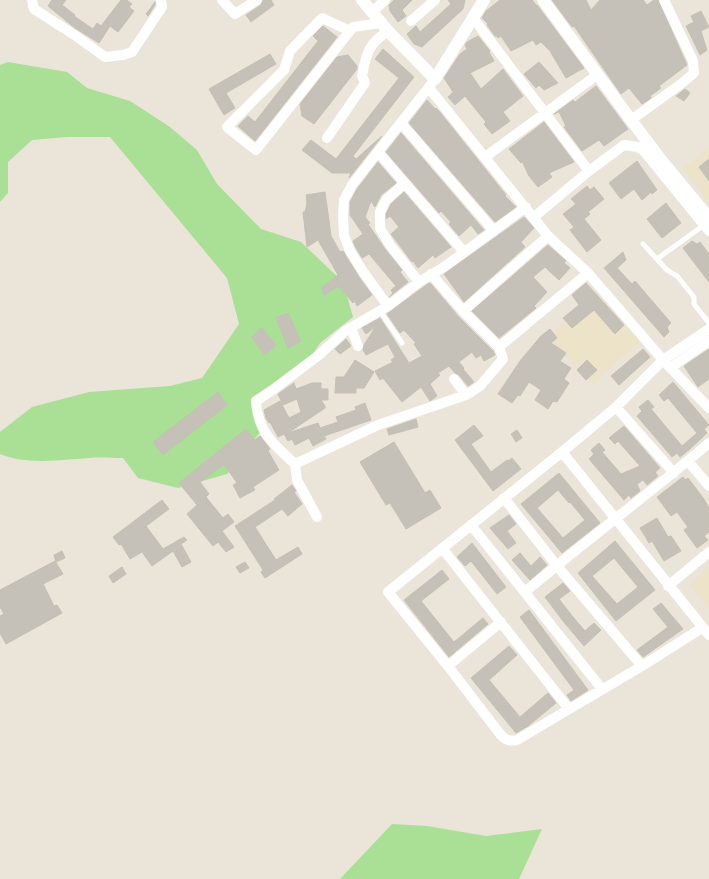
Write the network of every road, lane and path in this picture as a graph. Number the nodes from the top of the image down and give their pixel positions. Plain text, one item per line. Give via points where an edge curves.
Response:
1 (32, 0) edge
2 (160, 0) edge
3 (222, 0) edge
4 (257, 0) edge
5 (362, 0) edge
6 (385, 0) edge
7 (435, 0) edge
8 (543, 0) edge
9 (664, 0) edge
10 (482, 1) edge
11 (372, 12) junction
12 (473, 18) junction
13 (411, 21) dead end
14 (385, 27) junction
15 (350, 31) junction
16 (597, 75) junction
17 (432, 84) junction
18 (545, 113) junction
19 (631, 120) junction
20 (401, 123) junction
21 (327, 138) dead end
22 (378, 152) junction
23 (485, 157) junction
24 (589, 171) junction
25 (405, 183) junction
26 (526, 207) junction
27 (534, 217) junction
28 (707, 224) edge
29 (494, 231) junction
30 (548, 236) junction
31 (643, 244) dead end
32 (464, 252) junction
33 (657, 259) junction
34 (588, 273) junction
35 (431, 274) junction
36 (419, 282) junction
37 (388, 306) junction
38 (380, 311) junction
39 (463, 311) junction
40 (709, 323) edge
41 (351, 328) junction
42 (709, 329) edge
43 (709, 340) edge
44 (402, 343) dead end
45 (358, 346) dead end
46 (499, 347) junction
47 (667, 364) junction
48 (454, 379) dead end
49 (466, 395) junction
50 (616, 407) junction
51 (709, 408) edge
52 (709, 443) edge
53 (562, 452) junction
54 (688, 461) junction
55 (295, 464) junction
56 (674, 473) junction
57 (709, 486) edge
58 (504, 498) junction
59 (317, 517) dead end
60 (616, 519) junction
61 (471, 525) junction
62 (442, 548) junction
63 (709, 552) edge
64 (557, 566) junction
65 (668, 586) junction
66 (525, 592) junction
67 (501, 622) junction
68 (706, 632) edge
69 (448, 666) junction
70 (642, 666) junction
71 (602, 689) junction
72 (569, 709) junction

1 - 2 street via 34,9 105,57 132,52 162,7
3 - 4 street via 235,14
5 - 11 street
6 - 11 street
7 - 13 street
8 - 16 street
9 - 19 street via 693,62 694,73
10 - 12 street
11 - 14 street
12 - 17 street
12 - 18 street
14 - 15 street via 353,27
14 - 17 street
14 - 21 street via 365,56 362,76 365,83
15 - 15 street via 256,150 227,127 284,70 290,51 322,18
16 - 18 street
16 - 19 street
17 - 20 street
17 - 23 street
18 - 23 street
18 - 24 street
19 - 28 street
20 - 22 street
20 - 29 street
22 - 25 street
22 - 37 street via 352,185 344,200 344,235 364,274
23 - 26 street
24 - 27 street
24 - 28 street via 624,145 638,147
25 - 32 street
25 - 36 street via 386,200 380,212 380,228
26 - 27 street
26 - 29 street
27 - 30 street
28 - 33 lane
29 - 32 street
30 - 34 street
30 - 39 street
31 - 33 lane
32 - 35 street
33 - 40 lane via 677,276 694,297 694,304
34 - 46 street
34 - 47 street
35 - 36 street
35 - 39 street
36 - 37 street
37 - 38 street
38 - 41 street
38 - 44 lane
39 - 46 street
41 - 45 street
41 - 55 street via 256,401 256,415 267,438
42 - 47 street
43 - 47 street
46 - 49 street via 503,359 480,386
47 - 50 street
47 - 51 street
48 - 49 street
49 - 55 street via 378,426
50 - 53 street
50 - 56 street
52 - 54 street
53 - 58 street
53 - 60 street
54 - 56 street
54 - 57 street
55 - 59 street via 297,480
56 - 60 street
58 - 61 street
58 - 64 street
60 - 64 street
60 - 65 street
61 - 62 street
61 - 66 street
62 - 67 street
62 - 69 street via 388,592
63 - 65 street
64 - 66 street
64 - 70 street
65 - 68 street
66 - 71 street
67 - 69 street
67 - 72 street
68 - 70 street
69 - 72 street via 506,739 517,740
70 - 71 street
71 - 72 street

